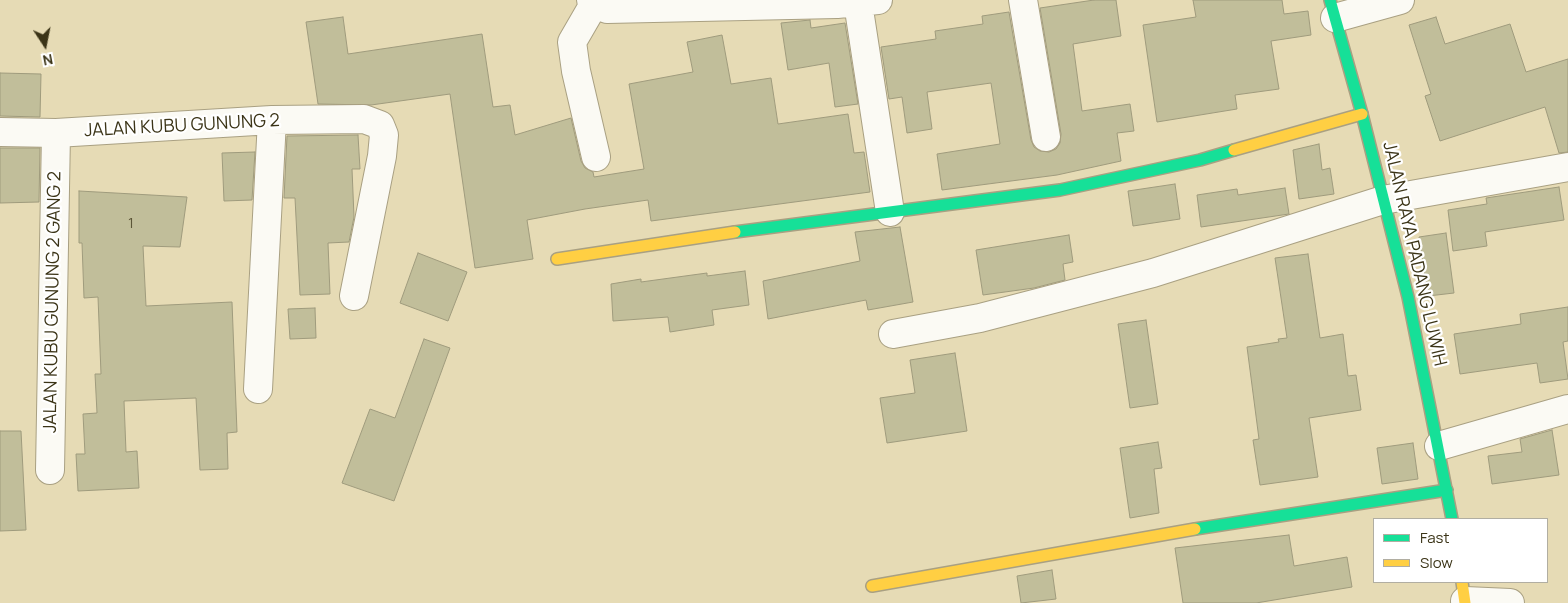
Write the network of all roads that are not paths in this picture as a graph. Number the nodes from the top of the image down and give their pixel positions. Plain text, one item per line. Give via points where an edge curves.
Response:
1 (1022, 0) edge
2 (1400, 0) edge
3 (592, 2) edge
4 (852, 2) edge
5 (1332, 9) edge
6 (1362, 114) junction
7 (272, 120) junction
8 (0, 132) edge
9 (56, 133) junction
10 (1046, 137) dead end
11 (596, 157) dead end
12 (1568, 167) edge
13 (1383, 200) junction
14 (890, 212) junction
15 (557, 259) dead end
16 (354, 296) dead end
17 (893, 334) dead end
18 (258, 389) dead end
19 (1568, 409) edge
20 (1439, 446) junction
21 (50, 470) dead end
22 (1447, 490) junction
23 (1452, 518) edge
24 (872, 586) dead end
25 (1464, 595) edge
26 (1510, 603) edge

1 - 10 street
2 - 5 street
3 - 4 street via 607,9
3 - 11 street via 572,42
4 - 14 street
5 - 6 street, JALAN RAYA PADANG LUWIH
6 - 13 street, JALAN RAYA PADANG LUWIH
6 - 14 street via 1200,160 1128,176 1019,197
7 - 9 street, JALAN KUBU GUNUNG 2
7 - 16 street, JALAN KUBU GUNUNG 2 via 364,119 380,125 384,135 382,156
7 - 18 street
8 - 9 street, JALAN KUBU GUNUNG 2
9 - 21 street, JALAN KUBU GUNUNG 2 GANG 2
12 - 13 street
13 - 17 street via 1153,273 980,318
13 - 20 street, JALAN RAYA PADANG LUWIH via 1408,297
14 - 15 street
19 - 20 street
20 - 22 street, JALAN RAYA PADANG LUWIH
22 - 23 street, JALAN RAYA PADANG LUWIH
22 - 24 street via 1174,532
25 - 26 street

